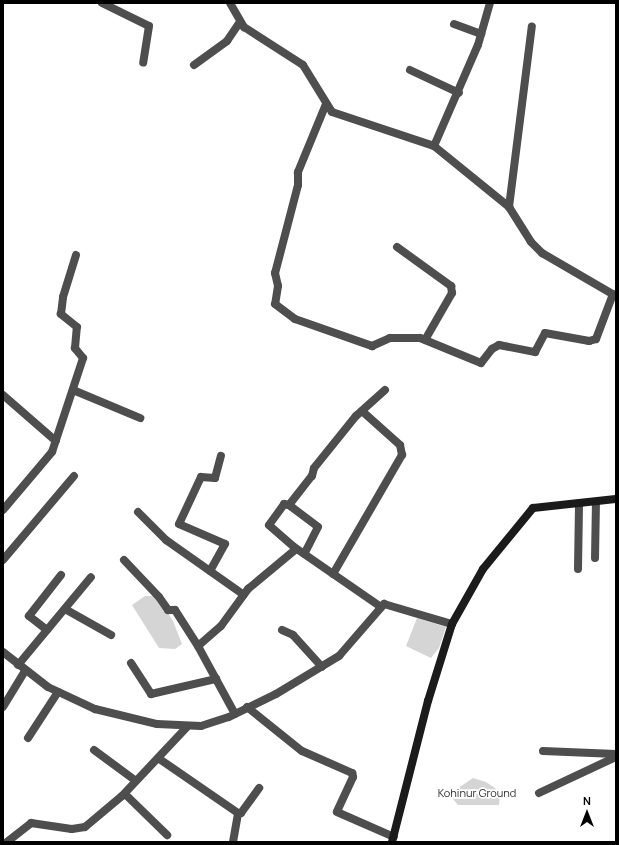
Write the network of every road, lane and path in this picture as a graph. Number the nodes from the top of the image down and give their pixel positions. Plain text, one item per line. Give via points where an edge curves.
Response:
1 (102, 3) edge
2 (230, 3) edge
3 (490, 3) edge
4 (240, 22) junction
5 (454, 24) dead end
6 (532, 26) dead end
7 (481, 34) junction
8 (143, 63) dead end
9 (194, 65) dead end
10 (410, 70) dead end
11 (459, 93) junction
12 (326, 104) junction
13 (434, 146) junction
14 (509, 207) junction
15 (397, 248) dead end
16 (76, 255) dead end
17 (614, 295) edge
18 (425, 340) junction
19 (74, 390) junction
20 (385, 390) dead end
21 (3, 395) edge
22 (362, 411) junction
23 (140, 418) dead end
24 (56, 440) junction
25 (221, 456) dead end
26 (74, 476) dead end
27 (616, 499) edge
28 (596, 502) junction
29 (579, 503) junction
30 (289, 505) junction
31 (3, 510) edge
32 (138, 512) dead end
33 (296, 549) junction
34 (304, 554) junction
35 (596, 558) dead end
36 (3, 560) edge
37 (124, 560) dead end
38 (578, 570) dead end
39 (210, 571) junction
40 (333, 574) junction
41 (61, 575) dead end
42 (91, 577) dead end
43 (244, 595) junction
44 (381, 607) junction
45 (65, 609) junction
46 (452, 624) junction
47 (47, 630) junction
48 (282, 630) dead end
49 (111, 635) dead end
50 (198, 646) junction
51 (3, 652) edge
52 (131, 663) dead end
53 (18, 665) junction
54 (322, 667) junction
55 (25, 671) junction
56 (216, 679) junction
57 (58, 692) junction
58 (3, 707) edge
59 (247, 707) junction
60 (235, 714) junction
61 (187, 727) junction
62 (28, 738) dead end
63 (94, 750) dead end
64 (543, 751) dead end
65 (616, 755) edge
66 (158, 758) junction
67 (136, 781) junction
68 (259, 788) dead end
69 (539, 793) dead end
70 (125, 794) junction
71 (238, 813) junction
72 (167, 835) dead end
73 (393, 839) edge
74 (8, 842) edge
75 (232, 842) edge

1 - 8 street via 149,26
2 - 4 street
3 - 7 street
4 - 9 street via 224,44
4 - 12 street via 303,65
5 - 7 street
6 - 14 street
7 - 11 street
10 - 11 street
11 - 13 street
12 - 13 street via 339,116
12 - 18 street via 298,172 298,185 275,273 278,286 275,304 305,324 367,346 376,346 390,338
13 - 14 street
14 - 17 street via 531,242 542,253
15 - 18 street via 451,286 452,293
16 - 19 street via 61,310 63,318 77,327 75,348 83,358
17 - 18 street via 598,336 592,341 545,333 536,352 499,345 492,349 481,363
19 - 23 street
19 - 24 street
20 - 22 street
21 - 24 street
22 - 30 street via 314,468 312,476
22 - 40 street via 400,445 402,455
24 - 31 street via 46,459
25 - 39 street via 215,478 201,476 180,524 225,544
26 - 36 street
27 - 28 street
28 - 29 street
28 - 35 street
29 - 38 street
29 - 46 street via 536,507 525,515 483,570
30 - 33 street via 284,504 269,527
30 - 34 street via 318,527
32 - 39 street via 166,540
33 - 34 street
33 - 43 street
34 - 40 street
37 - 50 street via 159,596 168,610 175,610
39 - 43 street
40 - 44 street
41 - 47 street via 29,616
42 - 45 street
43 - 50 street via 221,626
44 - 46 street via 391,604
44 - 54 street via 358,638
45 - 47 street
45 - 49 street
46 - 73 street via 428,701
47 - 53 street
48 - 54 street via 293,635
50 - 56 street
51 - 53 street
52 - 56 street via 151,694
53 - 55 street
54 - 59 street via 276,694
55 - 57 street
55 - 58 street
56 - 60 street
57 - 61 street via 105,713
57 - 62 street
59 - 60 street
59 - 73 street via 302,751 352,774 353,777 337,812
60 - 61 street via 201,726
61 - 66 street
63 - 67 street
64 - 65 street
65 - 69 street
66 - 67 street
66 - 71 street
67 - 70 street
68 - 71 street via 241,813
70 - 72 street
70 - 74 street via 79,829 31,823
71 - 75 street

